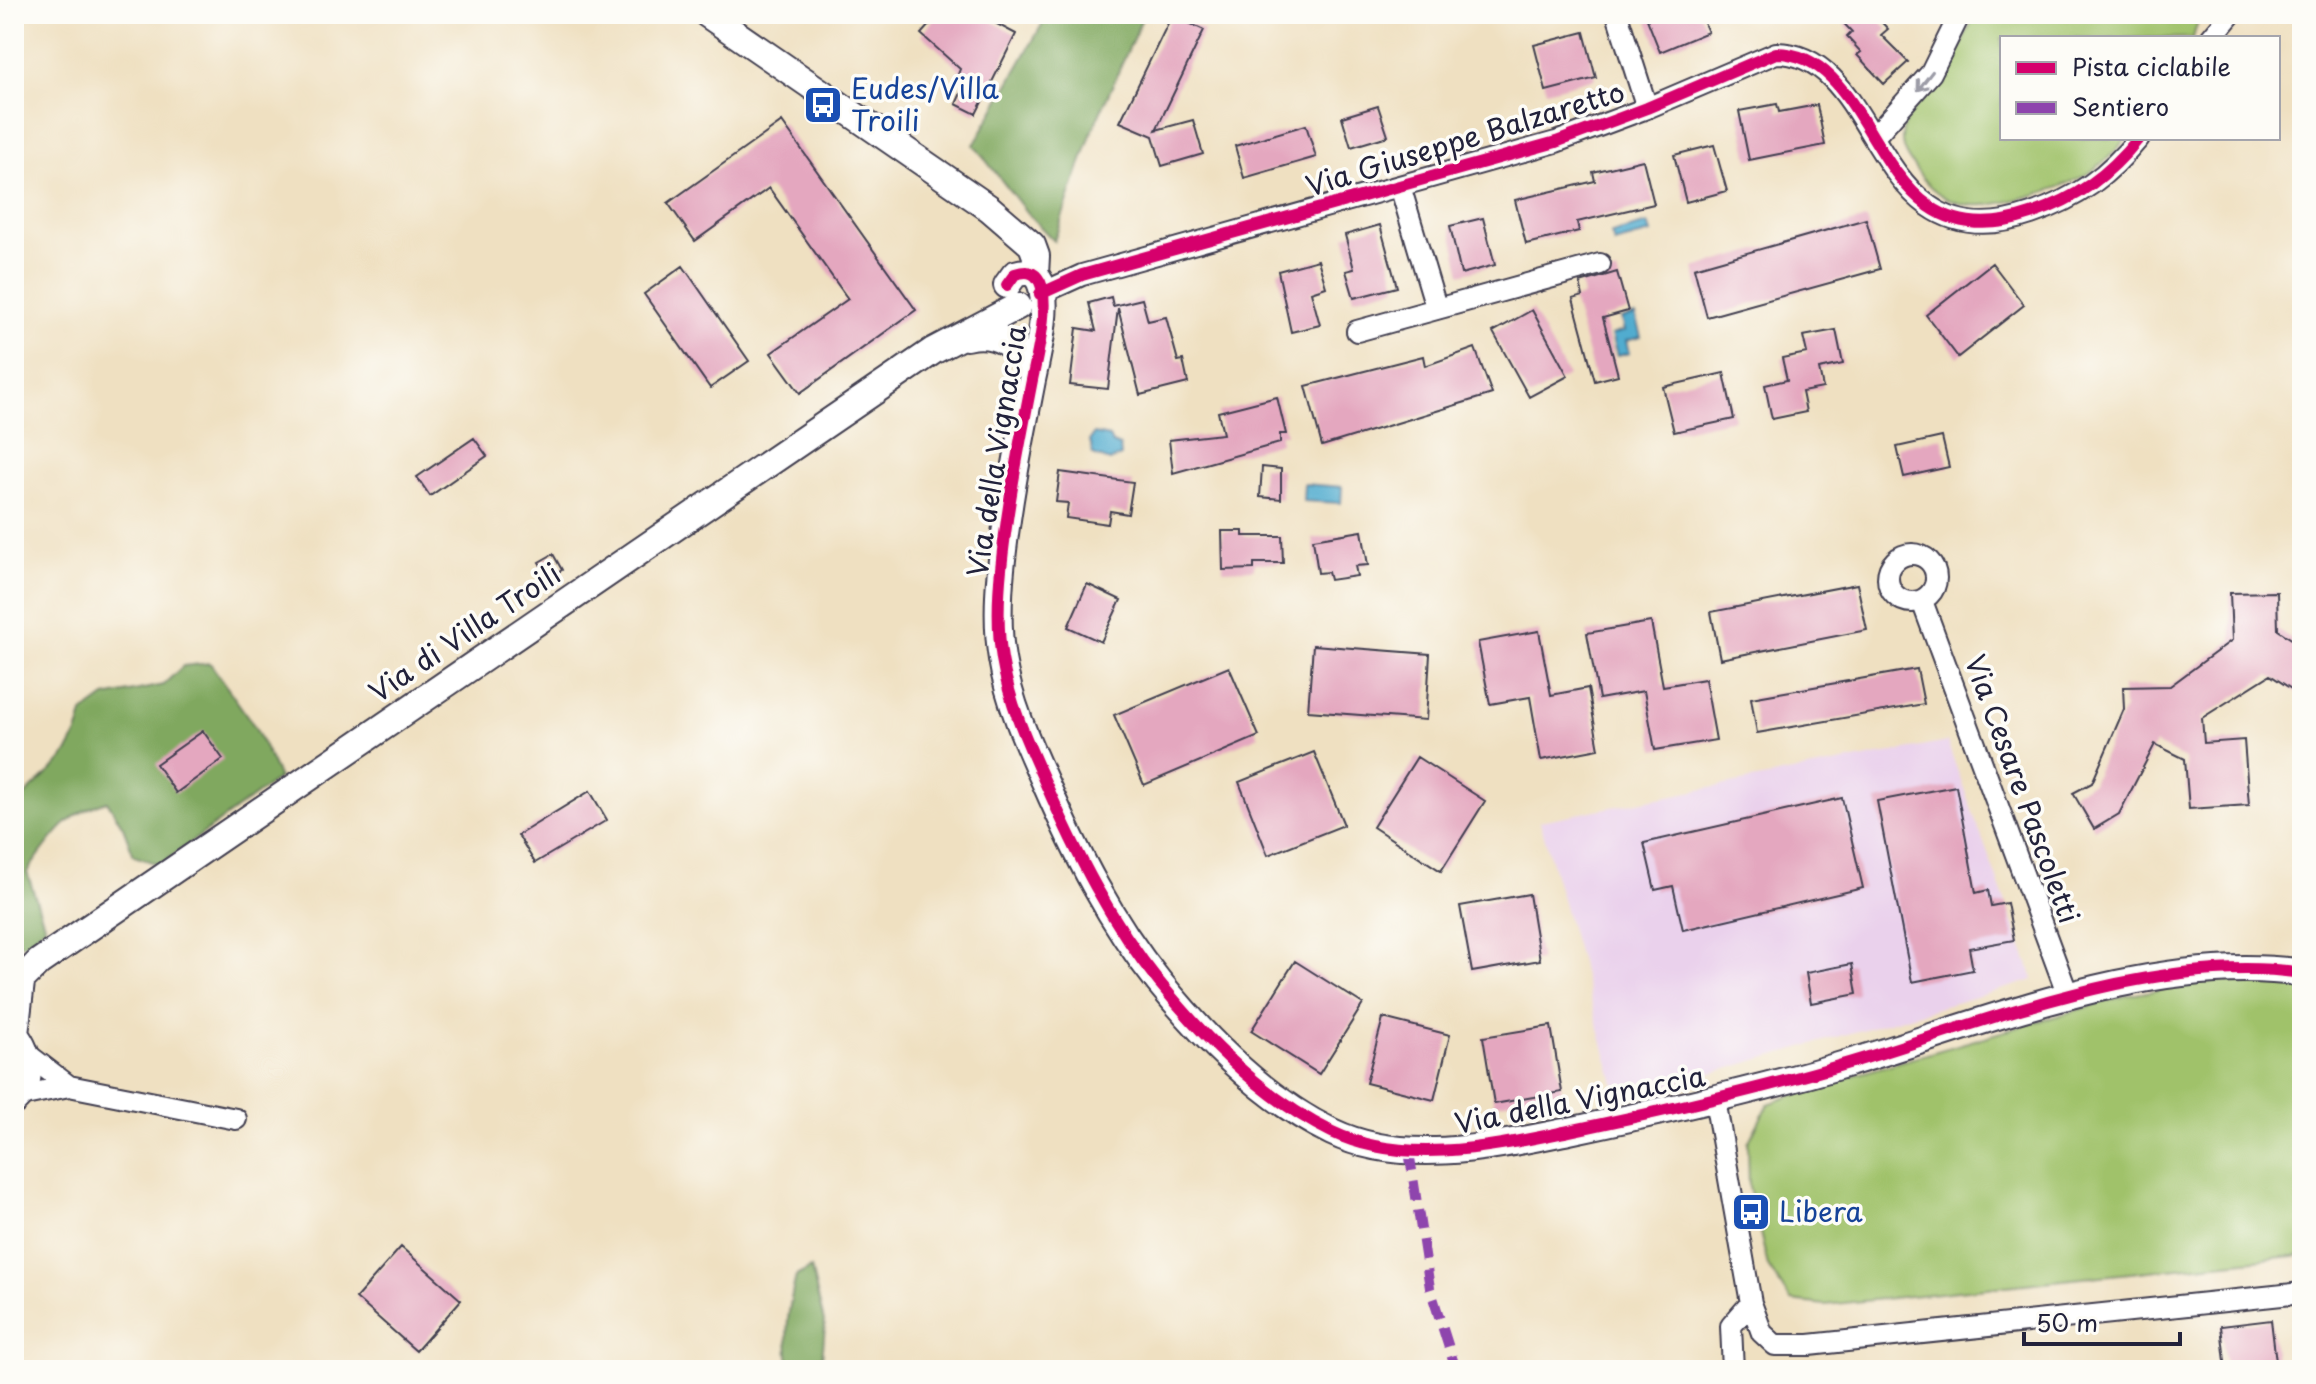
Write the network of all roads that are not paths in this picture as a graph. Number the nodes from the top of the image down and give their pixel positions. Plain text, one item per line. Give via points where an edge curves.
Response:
1 (707, 14) edge
2 (1617, 14) edge
3 (1960, 14) edge
4 (2215, 14) edge
5 (2231, 14) edge
6 (2210, 36) edge
7 (2212, 36) edge
8 (1647, 108) junction
9 (1874, 137) junction
10 (2137, 140) edge
11 (1400, 186) junction
12 (1600, 264) dead end
13 (1026, 291) junction
14 (1436, 307) junction
15 (1357, 331) dead end
16 (949, 340) junction
17 (1033, 373) junction
18 (1922, 601) dead end
19 (2302, 973) edge
20 (18, 984) edge
21 (2069, 998) junction
22 (19, 1040) edge
23 (69, 1086) junction
24 (17, 1098) edge
25 (1715, 1100) junction
26 (236, 1119) dead end
27 (2302, 1293) edge
28 (1751, 1303) junction
29 (1733, 1370) edge

1 - 13 street, Via della Vignaccia via 998,215
2 - 8 street
3 -> 9 street via 1931,73
4 - 6 street
5 - 7 street
8 - 9 street, Via Giuseppe Balzaretto via 1759,58 1790,54 1825,73
8 - 11 street, Via Giuseppe Balzaretto via 1556,142
9 - 10 street, Via Giuseppe Balzaretto via 1922,202 1954,219 1982,224 2024,216 2079,195 2107,175
11 - 13 street, Via Giuseppe Balzaretto
11 - 14 street
12 - 14 street
13 - 16 street, Via di Villa Troili
13 - 17 street, Via della Vignaccia
14 - 15 street
16 - 17 street via 994,335 1013,346
16 - 20 street, Via di Villa Troili via 52,953
17 - 25 street, Via della Vignaccia via 1000,577 999,632 1009,692 1097,891 1159,982 1211,1039 1301,1113 1332,1132 1384,1148 1428,1151 1517,1141
18 - 21 street, Via Cesare Pascoletti
19 - 21 street, Via della Vignaccia via 2188,972
20 - 22 street, Via di Villa Troili
21 - 25 street, Via della Vignaccia
22 - 23 street
22 - 24 street, Via di Villa Troili via 27,1078
23 - 24 street
23 - 26 street
25 - 28 street
27 - 28 street via 1781,1346 1765,1338
28 - 29 street via 1731,1326

